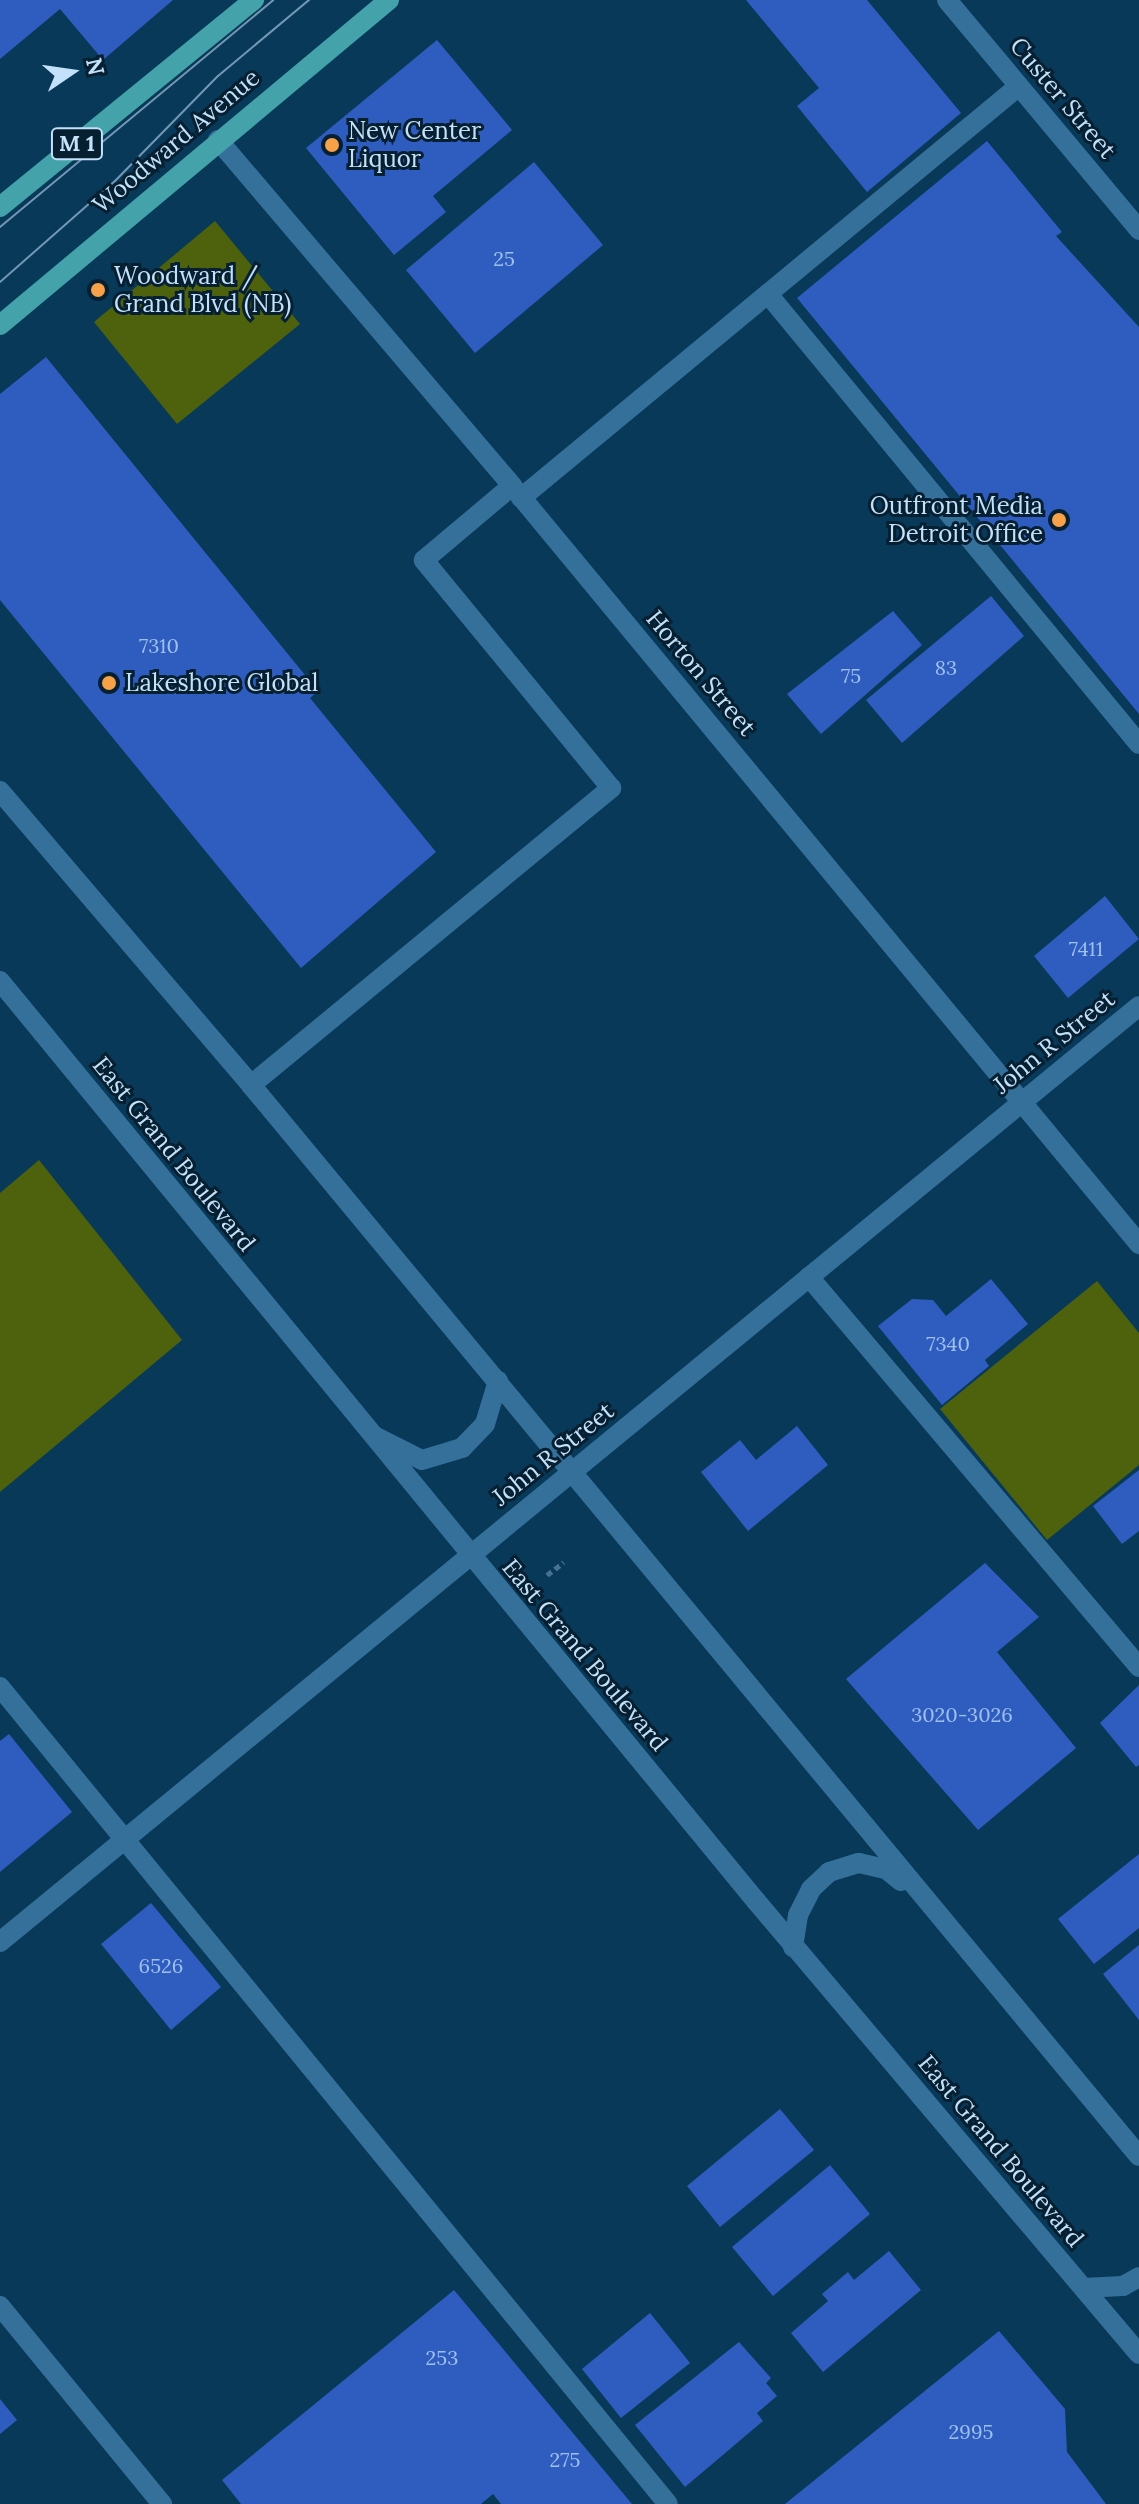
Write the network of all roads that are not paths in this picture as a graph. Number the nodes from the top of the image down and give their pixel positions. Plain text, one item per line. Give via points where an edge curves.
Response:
1 (254, 0) edge
2 (389, 0) edge
3 (947, 0) edge
4 (1019, 86) junction
5 (218, 140) junction
6 (0, 207) edge
7 (1139, 230) edge
8 (768, 294) junction
9 (0, 325) edge
10 (517, 492) junction
11 (1139, 744) edge
12 (0, 791) edge
13 (0, 981) edge
14 (1139, 1006) edge
15 (251, 1085) junction
16 (1022, 1102) junction
17 (1139, 1244) edge
18 (809, 1277) junction
19 (498, 1381) junction
20 (369, 1433) junction
21 (572, 1472) junction
22 (470, 1556) junction
23 (1139, 1667) edge
24 (0, 1687) edge
25 (125, 1839) junction
26 (926, 1901) junction
27 (0, 1942) edge
28 (793, 1947) junction
29 (1139, 2156) edge
30 (1139, 2277) edge
31 (1084, 2288) junction
32 (0, 2306) edge
33 (1139, 2354) edge
34 (162, 2504) edge
35 (668, 2504) edge

1 - 6 main road, M 1
2 - 5 main road, Woodward Avenue
3 - 4 main road, Custer Street
4 - 7 main road, Custer Street
4 - 8 main road
5 - 9 main road, Woodward Avenue
5 - 10 main road, Horton Street
8 - 10 main road
8 - 11 main road
10 - 15 main road via 424,560 611,788
10 - 16 main road, Horton Street
12 - 15 main road
13 - 20 main road, East Grand Boulevard
14 - 16 main road, John R Street
15 - 19 main road
16 - 17 main road, Horton Street
16 - 18 main road, John R Street
18 - 21 main road, John R Street
18 - 23 main road
19 - 20 main road via 485,1424 462,1448 422,1460
19 - 21 main road
20 - 22 main road, East Grand Boulevard
21 - 22 main road, John R Street
21 - 26 main road
22 - 25 main road, John R Street
22 - 28 main road, East Grand Boulevard
24 - 25 main road
25 - 27 main road, John R Street
25 - 35 main road
26 - 28 main road via 886,1869 859,1863 829,1872 811,1889 798,1915
26 - 29 main road
28 - 31 main road, East Grand Boulevard
30 - 31 main road via 1123,2286
31 - 33 main road, East Grand Boulevard
32 - 34 main road

